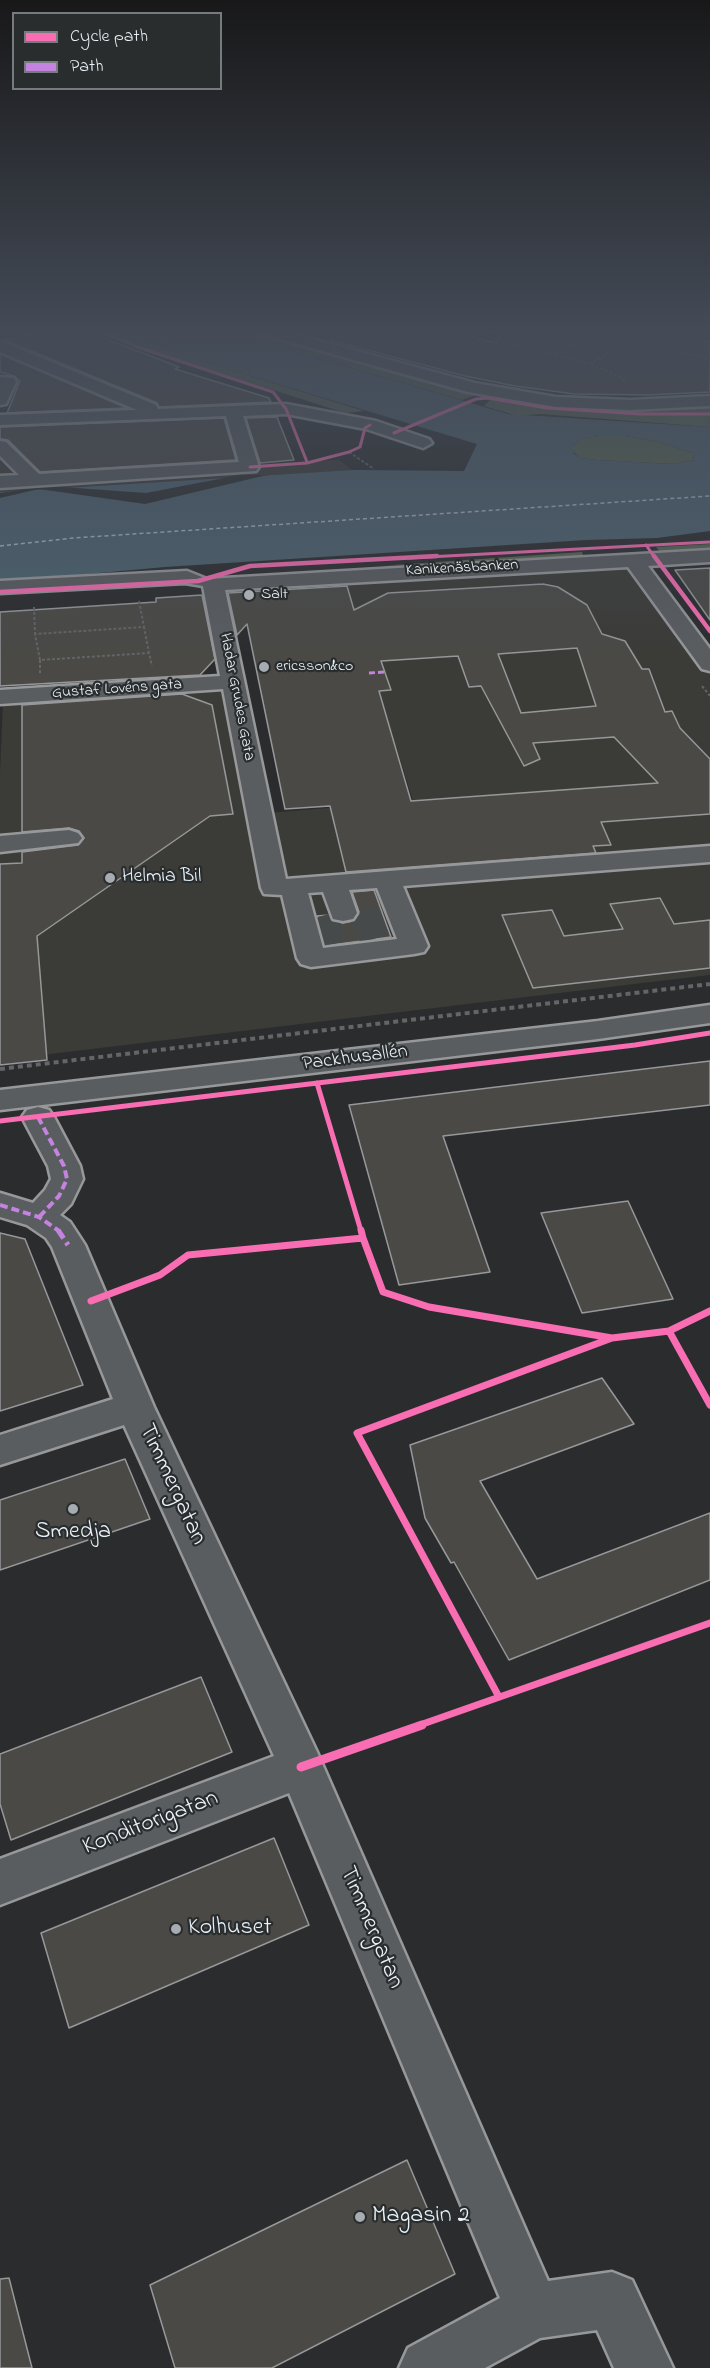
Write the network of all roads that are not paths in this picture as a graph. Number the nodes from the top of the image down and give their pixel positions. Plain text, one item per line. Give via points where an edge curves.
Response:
1 (243, 443) edge
2 (0, 446) edge
3 (34, 480) junction
4 (0, 482) edge
5 (710, 556) edge
6 (633, 559) junction
7 (206, 583) junction
8 (0, 587) edge
9 (707, 656) edge
10 (233, 682) junction
11 (0, 697) edge
12 (69, 838) dead end
13 (0, 844) edge
14 (710, 854) edge
15 (387, 880) junction
16 (323, 884) junction
17 (710, 997) edge
18 (710, 1014) edge
19 (0, 1083) edge
20 (0, 1100) edge
21 (38, 1118) dead end
22 (0, 1205) edge
23 (39, 1216) junction
24 (135, 1407) junction
25 (0, 1450) edge
26 (301, 1767) junction
27 (0, 1882) edge
28 (533, 2311) junction
29 (428, 2368) edge
30 (644, 2368) edge

1 - 3 street via 250,467
2 - 3 street
3 - 4 street
5 - 6 street, Kanikenäsbanken
6 - 7 street, Kanikenäsbanken
6 - 9 street
7 - 8 street, Kanikenäsbanken via 187,577
7 - 10 street, Hadar Grudes Gata
10 - 11 street, Gustaf Lovéns gata
10 - 16 street, Hadar Grudes Gata via 274,888
12 - 13 street
14 - 15 street
15 - 16 street
15 - 16 street via 414,946 311,958
16 - 16 street via 343,914
17 - 19 street, Packhusallén via 562,1018
18 - 20 street, Packhusallén
21 - 23 street via 67,1179 58,1196
22 - 23 street
23 - 24 street, Timmergatan via 58,1230 68,1245
24 - 25 street
24 - 26 street, Timmergatan
26 - 27 street, Konditorigatan
26 - 28 street, Timmergatan
28 - 29 street
28 - 30 street via 612,2300

